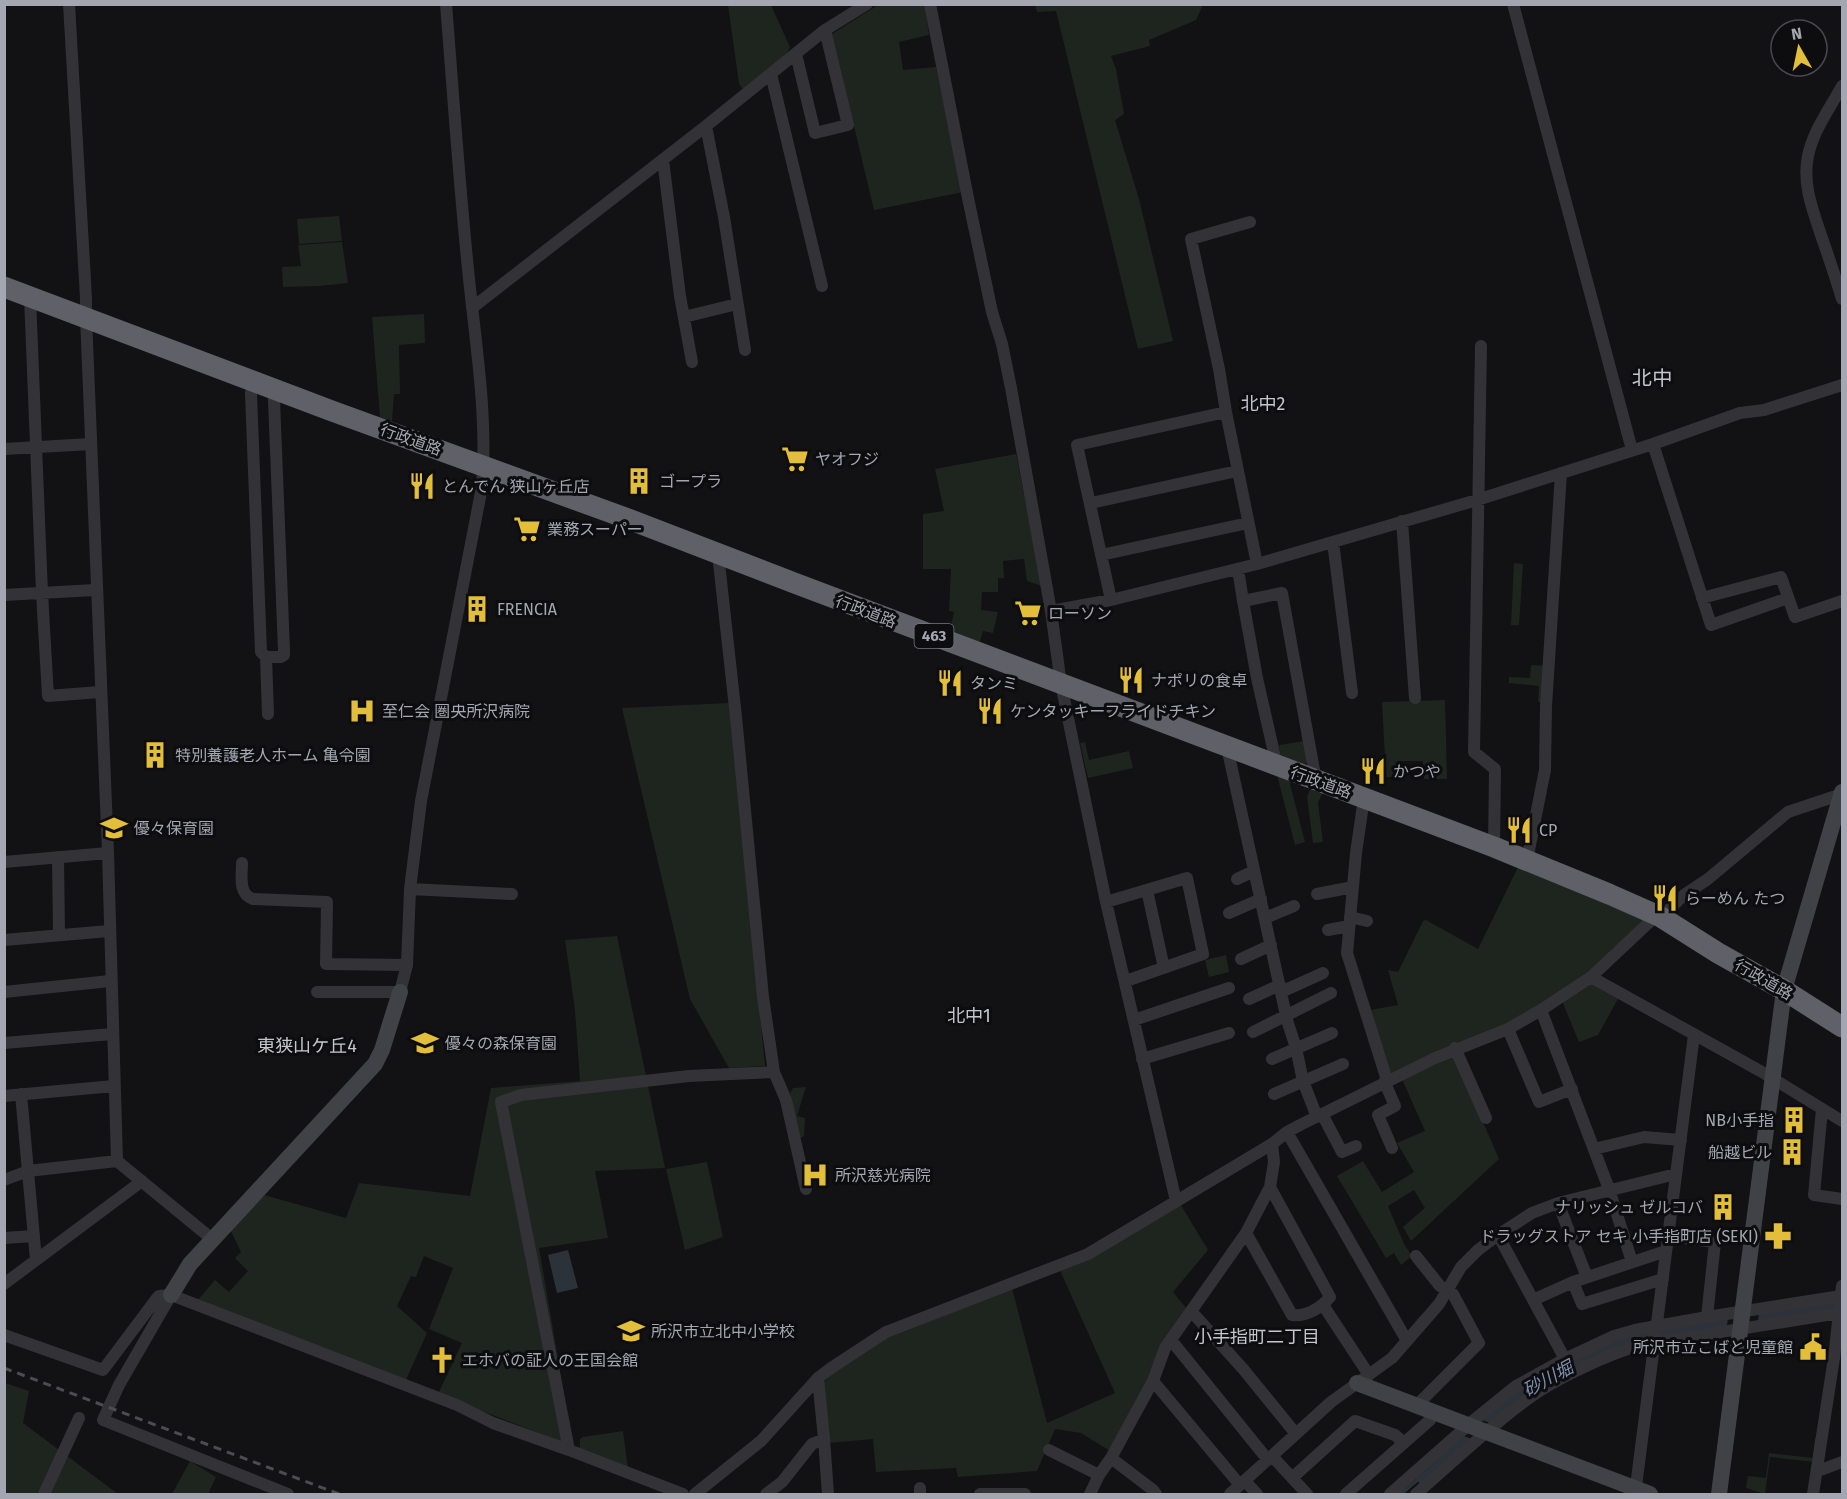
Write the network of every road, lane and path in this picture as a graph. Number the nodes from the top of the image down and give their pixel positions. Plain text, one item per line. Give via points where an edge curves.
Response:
1 (69, 4) edge
2 (446, 4) edge
3 (867, 4) edge
4 (930, 4) edge
5 (1513, 4) edge
6 (825, 30) junction
7 (796, 54) junction
8 (771, 74) junction
9 (1842, 86) edge
10 (706, 126) junction
11 (663, 159) junction
12 (1250, 222) dead end
13 (822, 286) dead end
14 (4, 287) edge
15 (30, 297) junction
16 (1842, 300) edge
17 (737, 304) junction
18 (472, 308) junction
19 (86, 317) junction
20 (684, 317) junction
21 (1481, 345) dead end
22 (745, 350) dead end
23 (692, 362) dead end
24 (254, 380) junction
25 (1842, 385) edge
26 (277, 390) junction
27 (1226, 412) junction
28 (91, 444) junction
29 (1653, 444) junction
30 (36, 447) junction
31 (4, 449) edge
32 (1632, 450) junction
33 (484, 465) junction
34 (1237, 471) junction
35 (1561, 473) junction
36 (1478, 500) junction
37 (1091, 503) junction
38 (1402, 521) junction
39 (1248, 523) junction
40 (1333, 542) junction
41 (718, 554) junction
42 (1101, 555) junction
43 (1257, 564) junction
44 (1238, 569) junction
45 (96, 590) junction
46 (42, 593) junction
47 (4, 595) edge
48 (1702, 598) junction
49 (1788, 598) junction
50 (1111, 600) junction
51 (1243, 601) junction
52 (1842, 601) edge
53 (1051, 610) junction
54 (266, 657) junction
55 (1061, 684) junction
56 (100, 692) junction
57 (1352, 693) dead end
58 (1416, 698) dead end
59 (268, 714) dead end
60 (1227, 747) junction
61 (1277, 766) junction
62 (1316, 781) junction
63 (1842, 794) edge
64 (1364, 798) junction
65 (1494, 847) junction
66 (108, 853) junction
67 (58, 858) junction
68 (1527, 860) junction
69 (4, 862) edge
70 (242, 863) dead end
71 (1254, 871) junction
72 (1237, 879) dead end
73 (1353, 887) junction
74 (410, 889) junction
75 (1147, 890) junction
76 (512, 894) dead end
77 (1317, 894) dead end
78 (1261, 899) junction
79 (1106, 902) junction
80 (1294, 906) dead end
81 (1229, 913) dead end
82 (1659, 916) junction
83 (1265, 918) junction
84 (1350, 921) junction
85 (1367, 921) dead end
86 (1328, 930) dead end
87 (109, 931) junction
88 (60, 935) junction
89 (4, 939) edge
90 (1271, 945) junction
91 (1241, 959) dead end
92 (407, 965) junction
93 (1164, 968) junction
94 (1323, 973) dead end
95 (1591, 977) junction
96 (110, 981) junction
97 (1126, 981) junction
98 (1229, 988) dead end
99 (1280, 988) junction
100 (1784, 990) junction
101 (4, 992) edge
102 (317, 992) dead end
103 (400, 992) junction
104 (1331, 993) dead end
105 (1249, 999) dead end
106 (1541, 1010) junction
107 (1286, 1015) junction
108 (1134, 1020) junction
109 (1842, 1026) edge
110 (1508, 1029) junction
111 (1253, 1032) dead end
112 (1229, 1033) dead end
113 (1332, 1033) dead end
114 (112, 1034) junction
115 (1694, 1035) junction
116 (4, 1043) edge
117 (1296, 1048) junction
118 (1455, 1048) junction
119 (1142, 1059) junction
120 (1272, 1059) dead end
121 (1343, 1064) dead end
122 (774, 1072) junction
123 (1773, 1078) junction
124 (1303, 1082) junction
125 (1385, 1083) junction
126 (114, 1086) junction
127 (1572, 1089) junction
128 (21, 1094) junction
129 (1274, 1094) dead end
130 (4, 1096) edge
131 (1822, 1108) junction
132 (1319, 1116) junction
133 (1486, 1118) dead end
134 (1842, 1121) edge
135 (1287, 1132) junction
136 (1681, 1140) junction
137 (1272, 1144) junction
138 (1356, 1146) dead end
139 (1392, 1148) dead end
140 (1594, 1149) junction
141 (117, 1161) junction
142 (28, 1171) junction
143 (1676, 1174) junction
144 (4, 1180) edge
145 (142, 1181) junction
146 (1270, 1187) junction
147 (806, 1189) dead end
148 (1610, 1190) junction
149 (1842, 1199) edge
150 (1176, 1201) junction
151 (1558, 1203) junction
152 (1246, 1233) junction
153 (1498, 1235) junction
154 (34, 1236) junction
155 (1668, 1236) junction
156 (4, 1238) edge
157 (212, 1239) junction
158 (1666, 1251) junction
159 (1416, 1256) dead end
160 (36, 1260) junction
161 (1632, 1262) junction
162 (1587, 1277) junction
163 (1663, 1279) junction
164 (1572, 1282) junction
165 (4, 1284) edge
166 (1447, 1291) junction
167 (1842, 1291) edge
168 (171, 1295) junction
169 (1533, 1300) junction
170 (1323, 1305) junction
171 (1191, 1311) junction
172 (1839, 1313) junction
173 (1707, 1317) junction
174 (1742, 1320) junction
175 (1656, 1326) junction
176 (4, 1335) edge
177 (1171, 1340) junction
178 (1407, 1341) junction
179 (1655, 1343) junction
180 (1838, 1357) edge
181 (1565, 1359) junction
182 (818, 1378) junction
183 (1363, 1379) junction
184 (1153, 1382) junction
185 (1416, 1406) junction
186 (1434, 1413) junction
187 (79, 1418) dead end
188 (1468, 1426) junction
189 (1486, 1433) junction
190 (1296, 1434) junction
191 (824, 1439) junction
192 (1404, 1443) junction
193 (569, 1450) junction
194 (1049, 1450) dead end
195 (1111, 1458) junction
196 (1270, 1458) junction
197 (1842, 1462) edge
198 (1818, 1471) junction
199 (1099, 1474) junction
200 (1292, 1478) junction
201 (1408, 1479) junction
202 (1243, 1483) junction
203 (1640, 1493) edge
204 (44, 1494) edge
205 (288, 1494) edge
206 (683, 1494) edge
207 (695, 1494) edge
208 (766, 1494) edge
209 (828, 1494) edge
210 (980, 1494) edge
211 (1025, 1494) edge
212 (1090, 1494) edge
213 (1156, 1494) edge
214 (1230, 1494) edge
215 (1257, 1494) edge
216 (1307, 1494) edge
217 (1346, 1494) edge
218 (1390, 1494) edge
219 (1419, 1494) edge
220 (1719, 1494) edge
221 (1813, 1494) edge

1 - 19 street
2 - 18 street
3 - 6 street
4 - 53 street via 1011,388
5 - 32 street
6 - 7 street
6 - 7 street via 848,125 815,133
7 - 8 street
8 - 10 street
8 - 13 street
9 - 16 street via 1813,139 1805,170 1813,210
10 - 11 street
10 - 17 street
11 - 18 street
11 - 20 street
12 - 27 street via 1191,239
14 - 15 highway, 行政道路 / 463
15 - 19 highway, 行政道路 / 463
15 - 30 street
17 - 20 street
17 - 22 street
18 - 33 street
19 - 24 highway, 行政道路 / 463
19 - 28 street
20 - 23 street
21 - 36 street
24 - 26 highway, 行政道路 / 463
24 - 54 street via 251,393 261,652
25 - 29 street via 1764,411 1740,413
26 - 33 highway, 行政道路 / 463
26 - 54 street via 274,400 284,655
27 - 34 street
27 - 37 street via 1077,445
28 - 30 street
28 - 45 street
29 - 32 street
29 - 48 street
30 - 31 street
30 - 46 street
32 - 35 street
33 - 41 highway, 行政道路 / 463
33 - 74 street via 421,801
34 - 37 street
34 - 39 street
35 - 36 street
35 - 68 street via 1545,770
36 - 38 street
36 - 65 street via 1474,752 1495,769
37 - 42 street
38 - 40 street
38 - 58 street
39 - 42 street
39 - 43 street
40 - 43 street
40 - 57 street
41 - 55 highway, 行政道路 / 463
41 - 122 street
42 - 50 street
43 - 44 street
44 - 50 street
44 - 51 street
45 - 46 street
45 - 56 street
46 - 47 street
46 - 56 street via 48,696
48 - 49 street via 1780,577
48 - 49 street via 1711,625
49 - 52 street via 1796,617
50 - 53 street
51 - 61 street
51 - 62 street via 1282,593
53 - 55 street
54 - 59 street
55 - 60 highway, 行政道路 / 463
55 - 79 street
56 - 66 street
60 - 61 highway, 行政道路 / 463
60 - 71 street
61 - 62 highway, 行政道路 / 463
62 - 64 highway, 行政道路 / 463
63 - 82 street via 1788,812
63 - 100 street
64 - 65 highway, 行政道路 / 463
64 - 73 street
65 - 68 highway, 行政道路 / 463
66 - 67 street
66 - 87 street
67 - 69 street
67 - 88 street
68 - 82 highway, 行政道路 / 463
70 - 92 street via 246,897 327,902 326,964
71 - 72 street
71 - 78 street
73 - 77 street
73 - 84 street
74 - 76 street
74 - 92 street
75 - 79 street
75 - 93 street
75 - 93 street via 1187,878 1203,954
78 - 81 street
78 - 83 street
79 - 97 street
80 - 83 street
82 - 95 street
82 - 100 highway, 行政道路 / 463
83 - 90 street
84 - 85 street
84 - 86 street
84 - 125 street via 1347,952
87 - 88 street
87 - 96 street
88 - 89 street
90 - 91 street
90 - 99 street
92 - 103 street
93 - 97 street
94 - 99 street
95 - 106 street
95 - 115 street
96 - 101 street
96 - 114 street
97 - 108 street
98 - 108 street
99 - 105 street
99 - 107 street
100 - 109 highway, 行政道路 / 463
100 - 123 street
102 - 103 street
103 - 157 street via 375,1064
104 - 107 street
106 - 110 street
106 - 127 street
107 - 111 street
107 - 117 street
108 - 119 street
110 - 118 street
110 - 127 street via 1539,1102
112 - 119 street
113 - 117 street
114 - 116 street
114 - 126 street
115 - 123 street
115 - 136 street
117 - 120 street
117 - 124 street
118 - 125 street
118 - 133 street
119 - 150 street
121 - 124 street
122 - 147 street via 786,1100
122 - 193 street via 689,1076 521,1095 501,1102
123 - 131 street
123 - 174 street
124 - 129 street
124 - 132 street
125 - 132 street
125 - 139 street via 1396,1110 1378,1115
126 - 128 street
126 - 141 street
127 - 140 street
128 - 130 street
128 - 142 street
131 - 134 street
131 - 149 street via 1814,1195
132 - 135 street
132 - 138 street via 1342,1152
135 - 137 street
135 - 178 street
136 - 140 street via 1644,1137
136 - 143 street
137 - 146 street
137 - 150 street
140 - 148 street
141 - 142 street
141 - 145 street
142 - 144 street
142 - 154 street
143 - 148 street
143 - 155 street
145 - 157 street
145 - 160 street
146 - 152 street
146 - 170 street via 1330,1297
148 - 151 street
148 - 161 street
150 - 182 street via 1088,1254 886,1332
151 - 153 street
151 - 162 street
152 - 170 street via 1292,1315 1301,1316
152 - 171 street
153 - 166 street via 1461,1267
153 - 169 street
154 - 156 street
154 - 160 street
155 - 158 street
155 - 173 street via 1715,1242
157 - 168 street via 184,1271
158 - 161 street
158 - 163 street
159 - 166 street
160 - 165 street
161 - 162 street
162 - 164 street
163 - 164 street via 1582,1304
163 - 175 street
164 - 169 street
166 - 178 street
166 - 185 street via 1453,1294 1479,1342
167 - 172 street
167 - 174 street
168 - 176 street via 157,1298 103,1370
168 - 193 street
168 - 205 street via 103,1420
169 - 181 street
170 - 183 street
171 - 177 street
171 - 190 street
172 - 174 street
172 - 180 street
173 - 174 street
173 - 175 street
174 - 179 street
174 - 220 street
175 - 179 street
175 - 181 street via 1614,1336
177 - 184 street
177 - 196 street
178 - 183 street via 1392,1358
179 - 189 street via 1628,1349 1557,1381 1526,1399
179 - 203 street
180 - 198 street
181 - 188 street via 1516,1386
182 - 191 street
182 - 207 street via 760,1441
183 - 185 street
183 - 190 street
184 - 195 street
184 - 202 street
185 - 186 street
186 - 188 street
186 - 192 street
187 - 204 street
188 - 189 street
188 - 201 street
189 - 203 street
189 - 219 street
190 - 196 street
191 - 208 street via 812,1444 782,1482
191 - 209 street
192 - 200 street via 1395,1435 1355,1421
192 - 217 street
193 - 206 street
194 - 199 street
195 - 199 street
195 - 213 street
196 - 200 street
196 - 202 street
197 - 198 street
198 - 221 street
199 - 212 street
200 - 216 street
201 - 218 street
201 - 219 street
202 - 214 street
202 - 215 street
210 - 211 street

